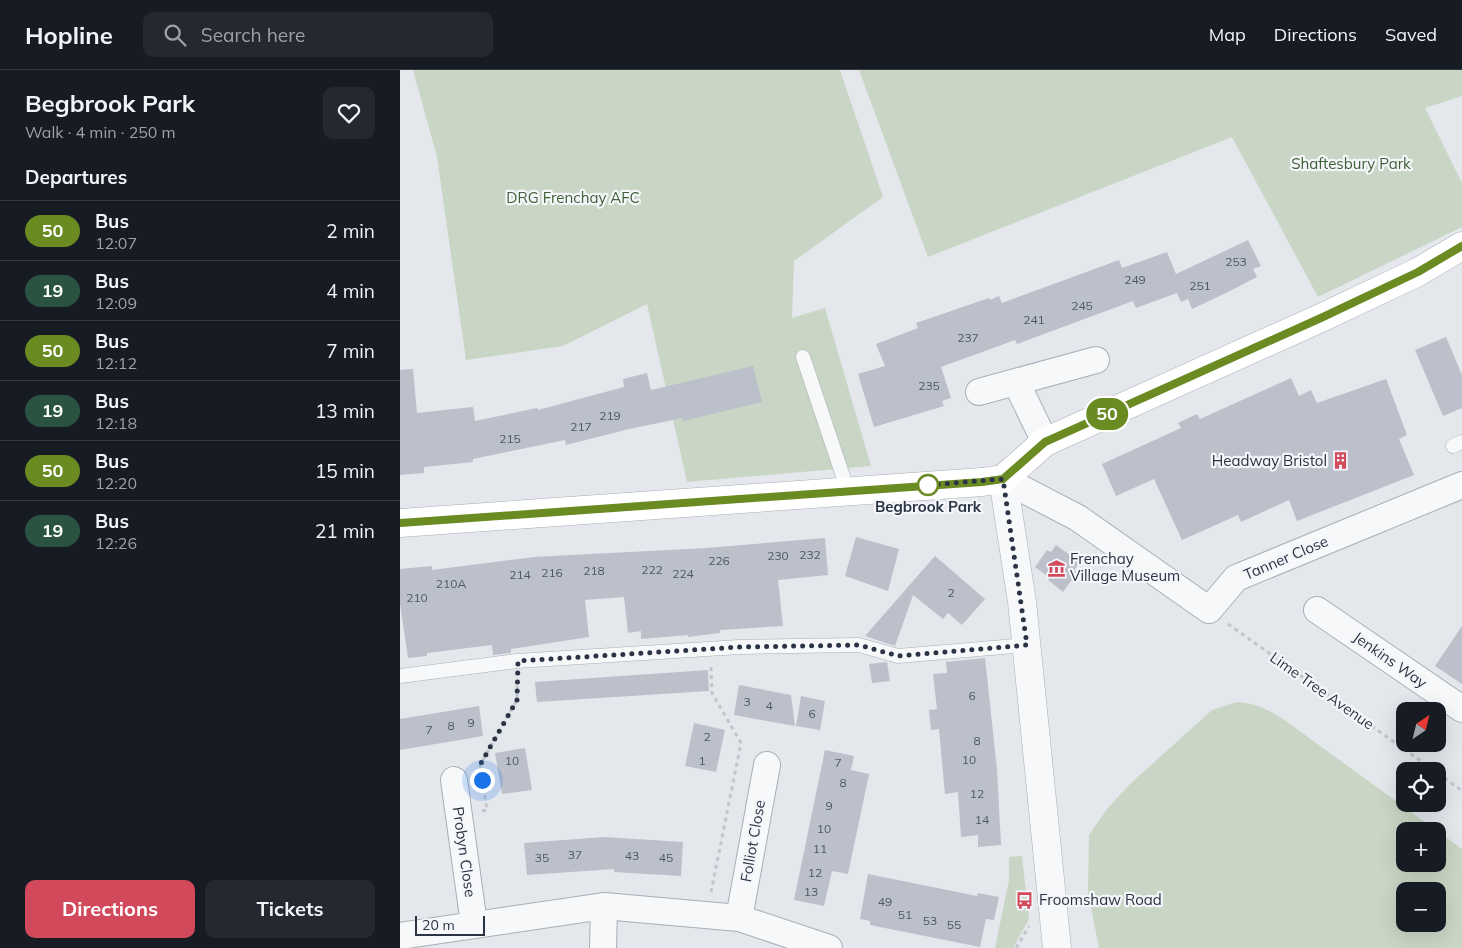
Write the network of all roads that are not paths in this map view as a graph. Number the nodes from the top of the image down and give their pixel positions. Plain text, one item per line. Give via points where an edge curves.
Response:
1 (1462, 246) edge
2 (803, 357) dead end
3 (1096, 360) dead end
4 (1016, 382) junction
5 (979, 392) dead end
6 (1045, 442) junction
7 (1003, 479) junction
8 (1462, 485) edge
9 (848, 491) junction
10 (400, 523) edge
11 (1317, 610) dead end
12 (1027, 645) junction
13 (400, 676) edge
14 (1462, 709) edge
15 (766, 765) dead end
16 (454, 780) dead end
17 (604, 906) junction
18 (739, 918) junction
19 (474, 924) junction
20 (400, 936) edge
21 (603, 948) edge
22 (829, 948) edge
23 (1057, 948) edge

1 - 6 main road via 1418,272 1332,313
2 - 9 lane
3 - 4 street
4 - 5 street
4 - 6 street
6 - 7 main road
7 - 8 street, Tanner Close via 1078,518 1209,610 1236,578
7 - 9 main road
7 - 12 street
9 - 10 main road
11 - 14 street, Jenkins Way
12 - 13 lane via 898,656 859,645 710,648 518,661
12 - 23 street
15 - 18 street, Folliot Close
16 - 19 street, Probyn Close
17 - 18 street
17 - 19 street
17 - 21 street
18 - 22 street
19 - 20 street

